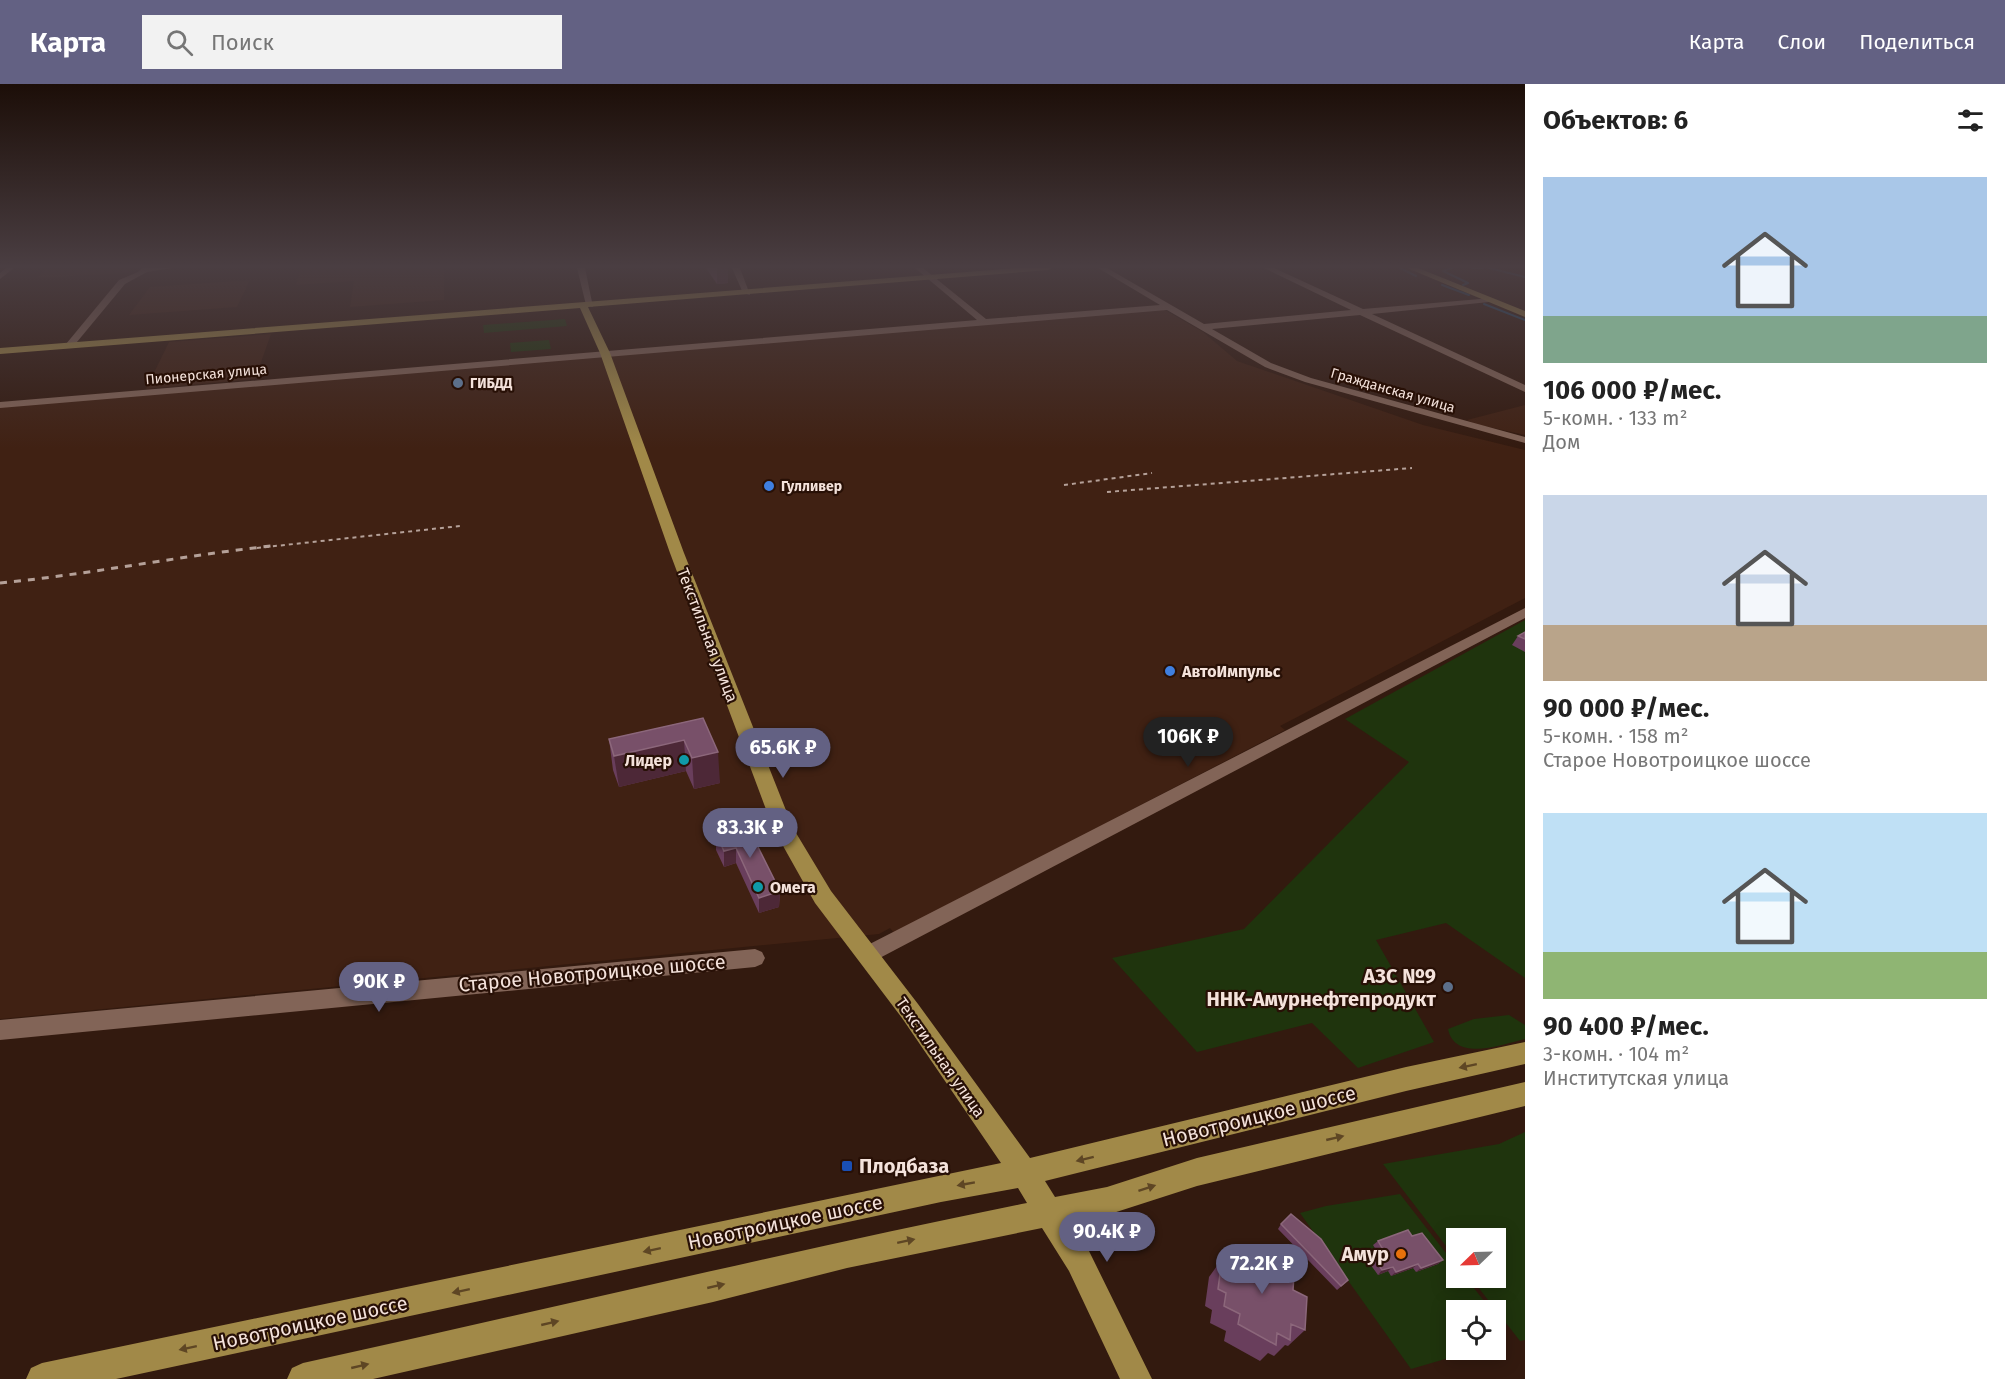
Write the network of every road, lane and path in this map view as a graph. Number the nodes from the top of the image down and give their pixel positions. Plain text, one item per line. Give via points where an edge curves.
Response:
1 (84, 328) edge
2 (291, 328) edge
3 (595, 328) edge
4 (903, 328) edge
5 (1204, 328) edge
6 (1396, 328) edge
7 (69, 346) junction
8 (0, 351) edge
9 (605, 352) junction
10 (1525, 389) edge
11 (0, 405) edge
12 (1525, 440) edge
13 (1525, 612) edge
14 (867, 955) junction
15 (755, 958) dead end
16 (0, 1030) edge
17 (1525, 1053) edge
18 (1525, 1094) edge
19 (1024, 1173) junction
20 (1050, 1214) junction
21 (42, 1379) edge
22 (303, 1379) edge
23 (1136, 1379) edge

1 - 7 street
2 - 7 main road
3 - 9 main road, Текстильная улица
4 - 9 street, Пионерская улица
5 - 12 street, Гражданская улица via 1288,374
6 - 10 street
7 - 8 main road
9 - 11 street, Пионерская улица
9 - 14 main road, Текстильная улица via 684,573 783,828 824,897
13 - 14 street
14 - 19 main road, Текстильная улица
15 - 16 street, Старое Новотроицкое шоссе
17 -> 19 main road, Новотроицкое шоссе
20 -> 18 main road via 1107,1201 1197,1172
19 - 20 main road, Текстильная улица
19 -> 21 main road, Новотроицкое шоссе
22 -> 20 main road via 847,1254
20 - 23 main road, Текстильная улица via 1079,1261

